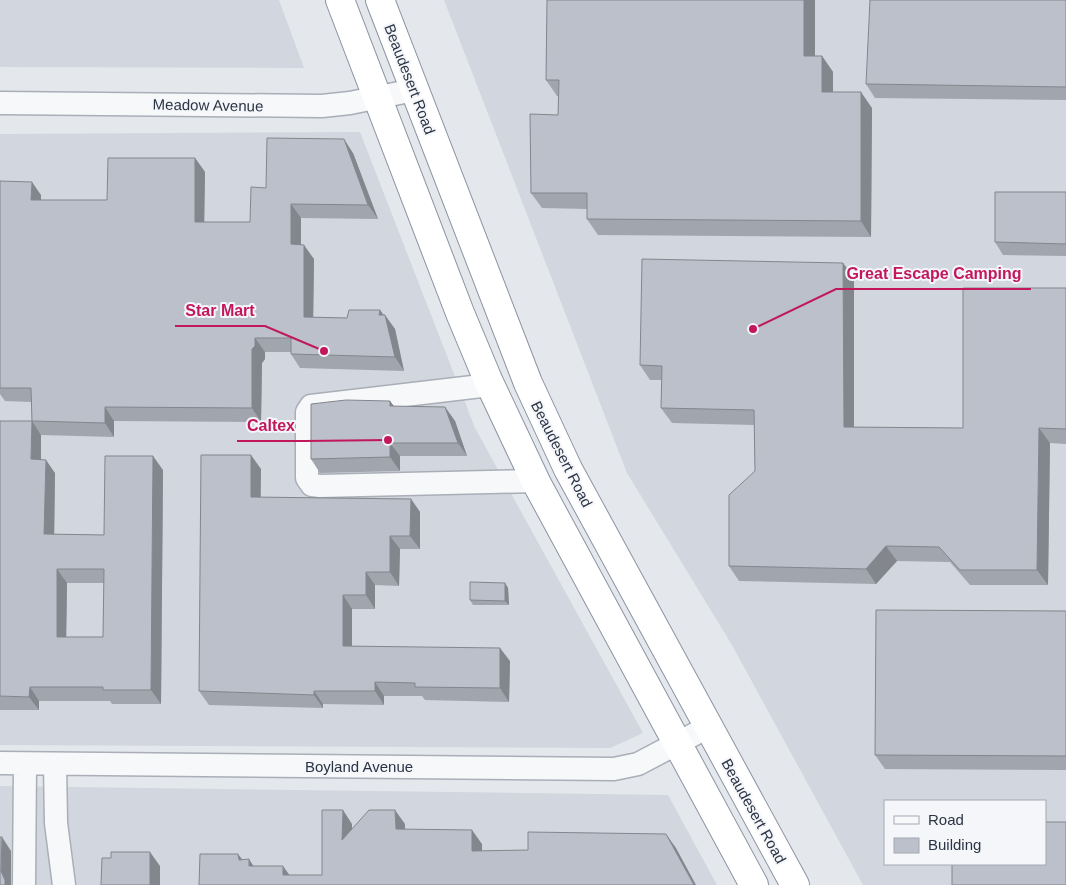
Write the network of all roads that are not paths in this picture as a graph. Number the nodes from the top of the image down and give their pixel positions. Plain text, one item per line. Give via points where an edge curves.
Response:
1 (340, 0) edge
2 (380, 0) edge
3 (414, 90) junction
4 (377, 98) junction
5 (0, 103) edge
6 (490, 385) junction
7 (535, 481) junction
8 (708, 727) junction
9 (677, 744) junction
10 (0, 763) edge
11 (25, 764) junction
12 (55, 764) junction
13 (24, 885) edge
14 (64, 885) edge
15 (754, 885) edge
16 (795, 885) edge

1 - 4 highway
2 - 3 highway, Beaudesert Road
3 - 4 street, Meadow Avenue
3 - 8 highway, Beaudesert Road via 544,420
4 - 5 street, Meadow Avenue via 350,104 303,106
4 - 6 highway
6 - 7 highway
6 - 7 street via 311,406 307,412 307,478 312,485 320,486
7 - 9 highway
8 - 9 street, Boyland Avenue
8 - 16 highway, Beaudesert Road
9 - 12 street, Boyland Avenue via 638,764 614,769
9 - 15 highway
10 - 11 street, Boyland Avenue
11 - 12 street, Boyland Avenue
11 - 13 street
12 - 14 street via 56,823

